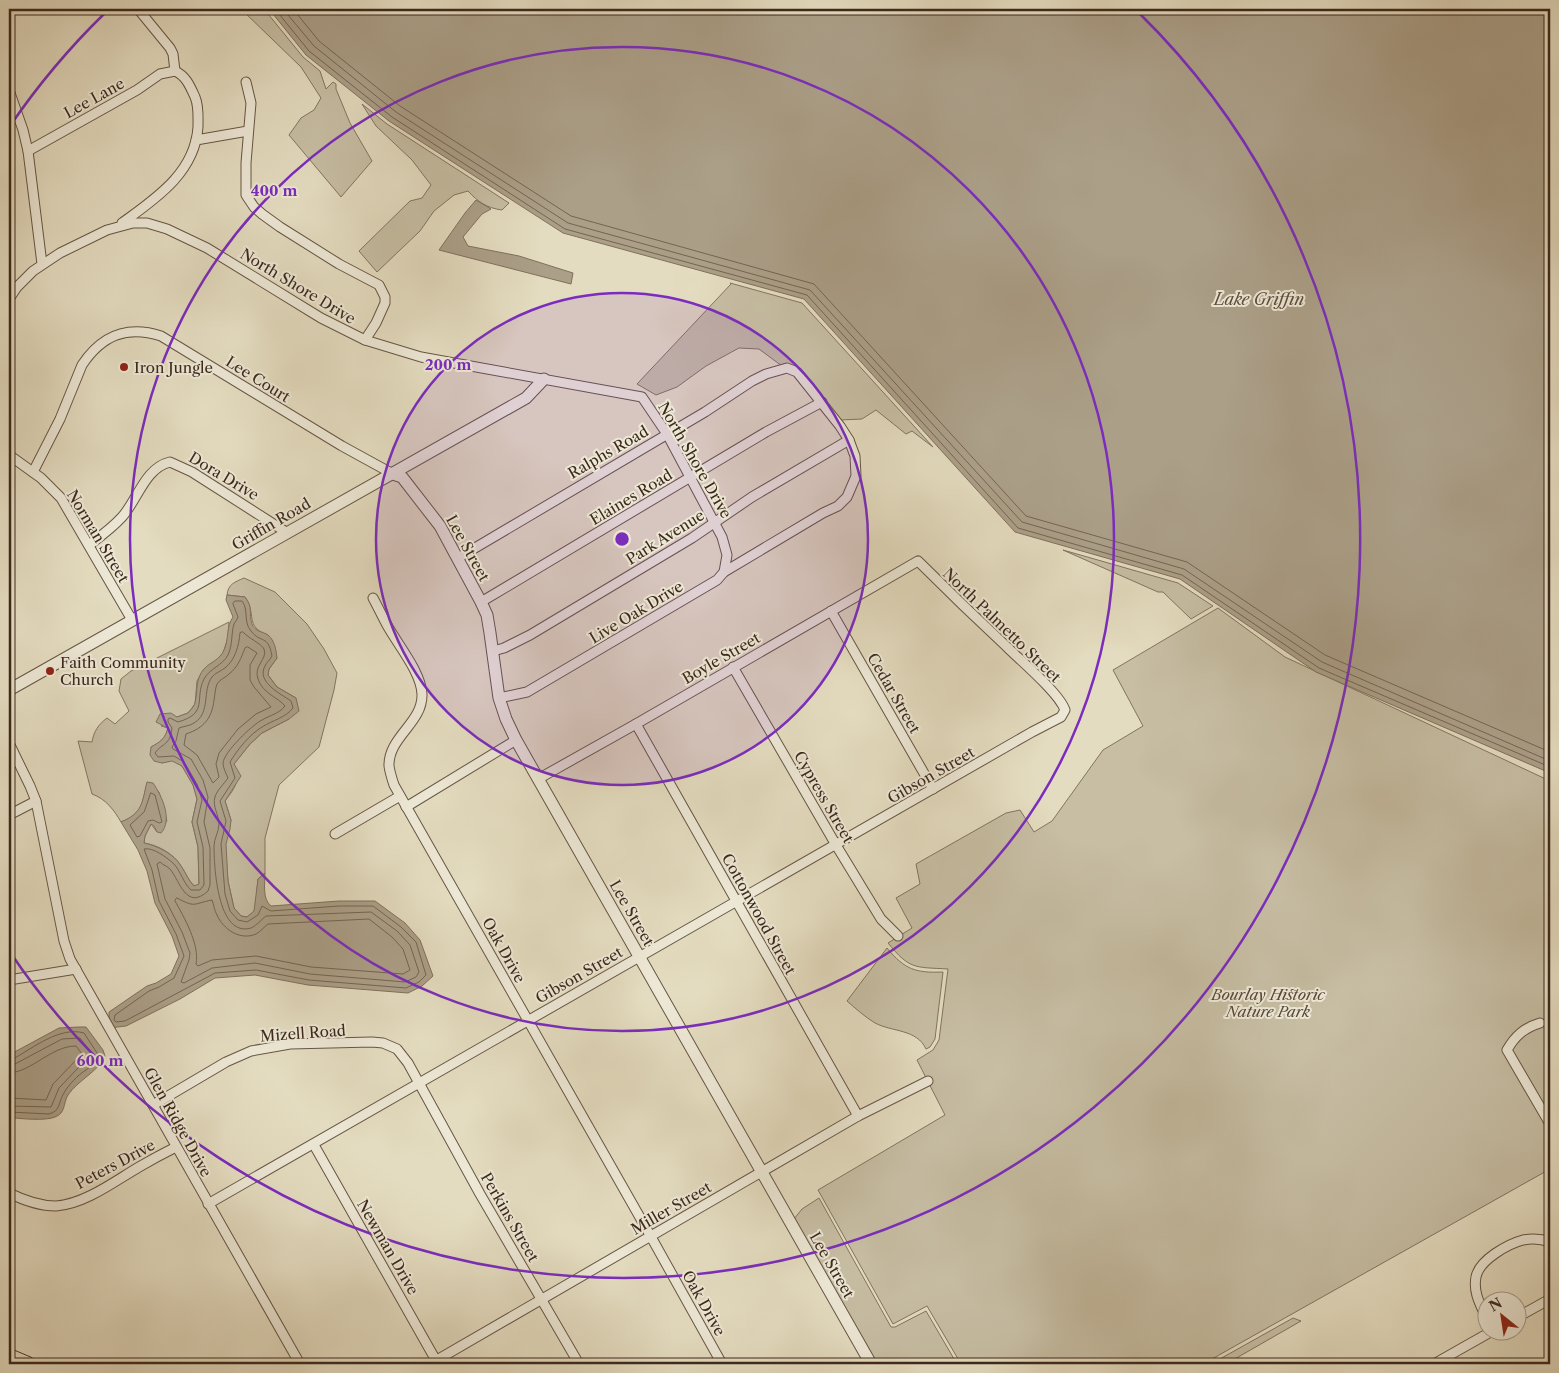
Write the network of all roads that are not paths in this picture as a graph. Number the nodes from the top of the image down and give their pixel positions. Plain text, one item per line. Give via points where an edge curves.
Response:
1 (138, 9) edge
2 (174, 71) junction
3 (246, 82) dead end
4 (9, 90) edge
5 (248, 130) junction
6 (196, 140) junction
7 (28, 151) junction
8 (118, 227) junction
9 (42, 264) junction
10 (9, 299) edge
11 (365, 340) junction
12 (544, 380) junction
13 (822, 402) junction
14 (667, 434) junction
15 (849, 440) junction
16 (9, 455) edge
17 (33, 472) junction
18 (393, 474) junction
19 (691, 477) junction
20 (715, 522) junction
21 (286, 532) junction
22 (89, 545) junction
23 (458, 558) junction
24 (918, 561) joint
25 (724, 572) junction
26 (373, 598) dead end
27 (481, 602) junction
28 (831, 611) junction
29 (132, 620) junction
30 (493, 651) junction
31 (733, 667) junction
32 (9, 690) edge
33 (499, 698) junction
34 (1065, 710) joint
35 (636, 724) junction
36 (516, 740) junction
37 (9, 743) edge
38 (538, 779) junction
39 (933, 789) junction
40 (400, 796) junction
41 (36, 801) junction
42 (406, 807) junction
43 (9, 815) edge
44 (335, 834) dead end
45 (836, 845) junction
46 (737, 901) junction
47 (898, 936) dead end
48 (639, 957) junction
49 (76, 969) junction
50 (9, 980) edge
51 (528, 1021) junction
52 (1540, 1023) dead end
53 (928, 1080) dead end
54 (420, 1082) junction
55 (153, 1105) junction
56 (858, 1116) junction
57 (1550, 1124) edge
58 (314, 1144) junction
59 (176, 1147) junction
60 (762, 1172) junction
61 (9, 1193) edge
62 (208, 1204) junction
63 (650, 1235) junction
64 (1550, 1242) edge
65 (1476, 1296) edge
66 (1550, 1298) edge
67 (542, 1300) junction
68 (1526, 1312) edge
69 (1477, 1340) edge
70 (9, 1356) edge
71 (435, 1363) edge
72 (28, 1364) edge
73 (300, 1364) edge
74 (579, 1364) edge
75 (722, 1364) edge
76 (871, 1364) edge
77 (1434, 1364) edge

1 - 2 street via 170,48
2 - 6 street via 187,80 196,99
2 - 7 street, Lee Lane via 160,74
3 - 5 street via 251,103
4 - 7 street
5 - 6 street
5 - 11 street via 245,186 246,195 254,207 280,227 339,264 374,281 383,290 385,303
6 - 8 street via 188,160 170,186
7 - 9 street
8 - 9 street, North Shore Drive
8 - 11 street, North Shore Drive via 140,223 175,233 225,258 321,318
9 - 10 street, North Shore Drive via 23,280
11 - 12 street, North Shore Drive via 421,357
12 - 14 street, North Shore Drive via 642,397
12 - 18 street, Griffin Road via 526,398
13 - 14 street, Ralphs Road via 797,372 787,368 752,381
13 - 15 street
13 - 19 street, Elaines Road
14 - 19 street, North Shore Drive
14 - 23 street, Ralphs Road
15 - 20 street, Park Avenue
15 - 25 street, Live Oak Drive via 856,476 847,497 838,506
16 - 17 street, Norman Street
17 - 18 street, Lee Court via 86,358 109,338 141,332 161,336
17 - 22 street, Norman Street via 61,498
18 - 21 street, Griffin Road
18 - 23 street, Lee Street via 402,477 426,507
19 - 20 street, North Shore Drive
19 - 27 street, Elaines Road
20 - 25 street, North Shore Drive via 726,546
20 - 30 street, Park Avenue via 530,635
21 - 22 street, Dora Drive via 192,472 170,462 156,468 123,515
21 - 29 street, Griffin Road
22 - 29 street, Norman Street
23 - 27 street, Lee Street
24 - 28 street, Boyle Street
24 - 34 street, North Palmetto Street via 1048,687
25 - 33 street, Live Oak Drive via 717,580 527,692
26 - 40 street, Oak Drive via 418,676 422,692 420,709 391,755 389,766
27 - 30 street, Lee Street
28 - 31 street, Boyle Street
28 - 39 street, Cedar Street
29 - 32 street, Griffin Road
30 - 33 street, Lee Street
31 - 35 street, Boyle Street
31 - 45 street, Cypress Street
33 - 36 street, Lee Street
34 - 39 street, Gibson Street via 1061,717
35 - 38 street, Boyle Street
35 - 46 street, Cottonwood Street
36 - 38 street, Lee Street
36 - 42 street
37 - 41 street, Glen Ridge Drive
38 - 48 street, Lee Street
39 - 45 street, Gibson Street
40 - 42 street, Oak Drive
40 - 44 street
41 - 43 street
41 - 49 street, Glen Ridge Drive via 64,941
42 - 51 street, Oak Drive
45 - 46 street, Gibson Street
45 - 47 street, Cypress Street via 881,919
46 - 48 street, Gibson Street
46 - 56 street, Cottonwood Street
48 - 51 street, Gibson Street
48 - 60 street, Lee Street
49 - 50 street
49 - 55 street, Glen Ridge Drive
51 - 54 street, Gibson Street
51 - 63 street, Oak Drive
52 - 57 street via 1523,1030 1507,1050
53 - 56 street, Miller Street
54 - 55 street, Mizell Road via 402,1053 383,1043 290,1044 239,1055
54 - 58 street, Gibson Street
54 - 67 street, Perkins Street
55 - 59 street, Glen Ridge Drive
56 - 60 street, Miller Street
58 - 62 street, Gibson Street
58 - 71 street, Newman Drive
59 - 61 street, Peters Drive via 104,1188 65,1204 44,1205
59 - 62 street, Glen Ridge Drive
60 - 63 street, Miller Street
60 - 76 street, Lee Street
62 - 73 street, Glen Ridge Drive
63 - 67 street, Miller Street
63 - 75 street, Oak Drive
64 - 65 street via 1524,1240 1491,1257 1476,1274
66 - 68 street
67 - 71 street, Miller Street
67 - 74 street, Perkins Street
69 - 77 street
70 - 72 main road

